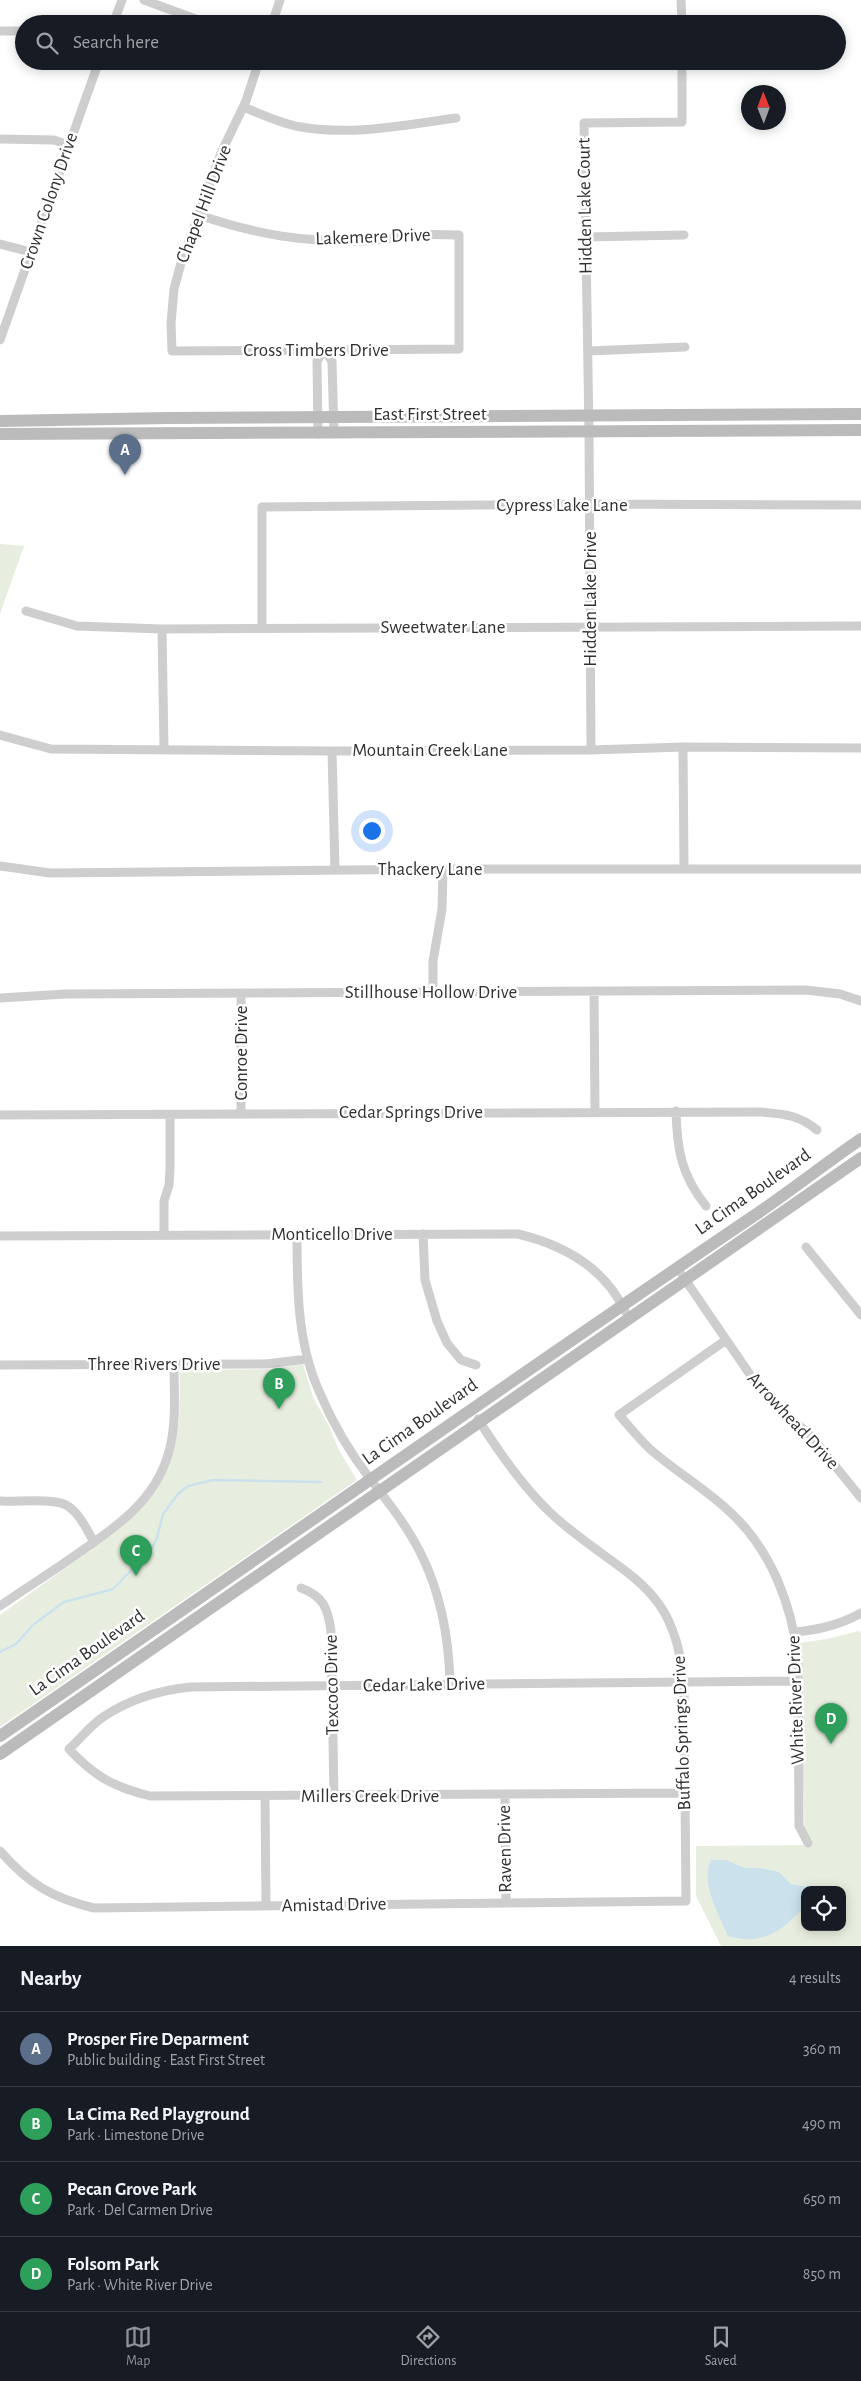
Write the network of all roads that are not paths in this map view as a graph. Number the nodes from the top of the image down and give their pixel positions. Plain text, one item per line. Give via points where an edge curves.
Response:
1 (122, 0) edge
2 (144, 0) edge
3 (280, 0) edge
4 (681, 0) edge
5 (116, 15) edge
6 (185, 15) edge
7 (275, 15) edge
8 (682, 15) edge
9 (15, 30) edge
10 (0, 31) edge
11 (96, 70) edge
12 (256, 70) edge
13 (682, 70) edge
14 (243, 107) junction
15 (456, 118) dead end
16 (0, 139) edge
17 (69, 145) junction
18 (199, 215) junction
19 (684, 235) dead end
20 (586, 237) junction
21 (0, 244) edge
22 (31, 252) junction
23 (0, 340) edge
24 (685, 347) dead end
25 (459, 349) joint
26 (324, 350) junction
27 (172, 351) joint
28 (588, 351) junction
29 (861, 414) edge
30 (318, 417) junction
31 (334, 417) junction
32 (589, 417) junction
33 (168, 418) junction
34 (114, 419) junction
35 (6, 421) edge
36 (861, 430) edge
37 (114, 432) junction
38 (168, 432) junction
39 (590, 432) junction
40 (6, 434) edge
41 (318, 434) junction
42 (334, 434) junction
43 (590, 504) junction
44 (861, 505) edge
45 (26, 611) dead end
46 (861, 626) edge
47 (590, 627) junction
48 (262, 628) junction
49 (162, 629) junction
50 (0, 735) edge
51 (683, 747) junction
52 (861, 748) edge
53 (164, 749) junction
54 (591, 750) junction
55 (332, 751) junction
56 (0, 866) edge
57 (684, 868) junction
58 (443, 869) junction
59 (861, 869) edge
60 (335, 870) junction
61 (594, 991) junction
62 (432, 992) junction
63 (241, 993) junction
64 (0, 998) edge
65 (861, 1001) edge
66 (595, 1111) junction
67 (676, 1111) junction
68 (241, 1113) junction
69 (170, 1114) junction
70 (0, 1115) edge
71 (817, 1130) dead end
72 (861, 1139) edge
73 (861, 1158) edge
74 (706, 1206) dead end
75 (296, 1234) junction
76 (423, 1234) junction
77 (164, 1235) junction
78 (0, 1236) edge
79 (806, 1247) dead end
80 (677, 1268) junction
81 (686, 1280) junction
82 (622, 1305) junction
83 (861, 1315) edge
84 (629, 1319) junction
85 (726, 1340) junction
86 (308, 1359) junction
87 (174, 1364) junction
88 (0, 1365) edge
89 (476, 1366) dead end
90 (472, 1408) junction
91 (480, 1422) junction
92 (370, 1479) junction
93 (381, 1491) junction
94 (861, 1498) edge
95 (0, 1501) edge
96 (94, 1542) junction
97 (301, 1588) dead end
98 (0, 1606) edge
99 (861, 1614) edge
100 (795, 1632) junction
101 (798, 1681) junction
102 (684, 1683) junction
103 (450, 1684) junction
104 (333, 1686) junction
105 (0, 1736) edge
106 (70, 1749) joint
107 (0, 1754) edge
108 (685, 1793) junction
109 (504, 1795) junction
110 (334, 1796) junction
111 (265, 1797) junction
112 (808, 1842) dead end
113 (0, 1851) edge
114 (8, 1861) junction
115 (0, 1868) edge
116 (686, 1902) joint
117 (506, 1903) junction
118 (266, 1906) junction

1 - 5 street
2 - 6 street
3 - 7 street
4 - 8 street
9 - 10 street
11 - 17 street, Crown Colony Drive
12 - 14 street, Chapel Hill Drive
13 - 20 street, Hidden Lake Court via 682,122 584,123
14 - 15 street via 300,127 325,130 358,130
14 - 18 street, Chapel Hill Drive via 221,152
16 - 17 street via 54,140
17 - 22 street, Crown Colony Drive
18 - 25 street, Lakemere Drive via 263,234 307,240 365,242 420,235 459,235
18 - 27 street, Chapel Hill Drive via 174,289
19 - 20 street
20 - 28 street, Hidden Lake Court
21 - 22 street
22 - 23 street, Crown Colony Drive
24 - 28 street
25 - 26 street, Cross Timbers Drive
26 - 27 street, Cross Timbers Drive
26 - 30 street via 318,361
26 - 31 street via 332,361
28 - 32 street, Hidden Lake Court
29 - 32 street, East First Street
30 - 31 street, East First Street
30 - 33 street, East First Street
30 - 41 street
31 - 32 street, East First Street
31 - 42 street
32 - 39 street, Hidden Lake Drive
33 - 34 street, East First Street
33 - 38 street
34 - 35 street, East First Street
34 - 37 street
35 - 40 street
36 - 39 street, East First Street
37 - 38 street, East First Street
37 - 40 street, East First Street
38 - 41 street, East First Street
39 - 42 street, East First Street
39 - 43 street, Hidden Lake Drive
41 - 42 street, East First Street
43 - 44 street, Cypress Lake Lane
43 - 47 street, Hidden Lake Drive
43 - 48 street, Cypress Lake Lane via 262,507
45 - 49 street, Sweetwater Lane via 77,626
46 - 47 street, Sweetwater Lane
47 - 48 street, Sweetwater Lane
47 - 54 street, Hidden Lake Drive
48 - 49 street, Sweetwater Lane
49 - 53 street
50 - 53 street, Mountain Creek Lane via 50,749
51 - 52 street, Mountain Creek Lane
51 - 54 street, Mountain Creek Lane
51 - 57 street
53 - 55 street, Mountain Creek Lane
54 - 55 street, Mountain Creek Lane
55 - 60 street
56 - 60 street, Thackery Lane via 50,873
57 - 58 street, Thackery Lane
57 - 59 street, Thackery Lane
58 - 60 street, Thackery Lane
58 - 62 street via 442,909 433,961
61 - 62 street, Stillhouse Hollow Drive
61 - 65 street, Stillhouse Hollow Drive via 806,990 840,994
61 - 66 street
62 - 63 street, Stillhouse Hollow Drive
63 - 64 street, Stillhouse Hollow Drive via 34,994
63 - 68 street, Conroe Drive
66 - 67 street, Cedar Springs Drive
66 - 68 street, Cedar Springs Drive
67 - 71 street, Cedar Springs Drive via 780,1113 804,1119
67 - 74 street via 677,1140 686,1176
68 - 69 street, Cedar Springs Drive
69 - 70 street, Cedar Springs Drive
69 - 77 street via 170,1169 164,1201
72 - 80 street, La Cima Boulevard
73 - 81 street, La Cima Boulevard
75 - 76 street, Monticello Drive
75 - 77 street, Monticello Drive
75 - 86 street via 299,1308
76 - 82 street, Monticello Drive via 518,1234 538,1239 566,1251 594,1269
76 - 89 street via 425,1280 437,1321 447,1343 461,1360
77 - 78 street, Monticello Drive
79 - 83 street
80 - 81 street, Arrowhead Drive
80 - 82 street, La Cima Boulevard
81 - 84 street, La Cima Boulevard
81 - 85 street, Arrowhead Drive
82 - 84 street, Monticello Drive
82 - 90 street, La Cima Boulevard
84 - 91 street, La Cima Boulevard
85 - 94 street, Arrowhead Drive via 765,1394 811,1436
85 - 100 street, White River Drive via 619,1415 649,1448 713,1498 750,1534 776,1576
86 - 87 street, Three Rivers Drive via 266,1364
86 - 92 street via 329,1413
87 - 88 street, Three Rivers Drive
87 - 96 street via 174,1416 162,1471 137,1508
90 - 91 street, Buffalo Springs Drive
90 - 92 street, La Cima Boulevard
91 - 93 street, La Cima Boulevard
91 - 102 street, Buffalo Springs Drive via 512,1469 555,1516 653,1594 678,1639
92 - 93 street
92 - 105 street, La Cima Boulevard
93 - 103 street via 420,1551 434,1583 444,1621
93 - 107 street, La Cima Boulevard
95 - 96 street via 56,1502 67,1506 78,1516
96 - 98 street
97 - 104 street, Texcoco Drive via 315,1593 329,1617
99 - 100 street via 821,1630
100 - 101 street, White River Drive
101 - 102 street, Cedar Lake Drive
101 - 112 street, White River Drive via 799,1826
102 - 103 street, Cedar Lake Drive
102 - 108 street, Buffalo Springs Drive
103 - 104 street, Cedar Lake Drive
104 - 106 street, Cedar Lake Drive via 170,1689 128,1702 102,1717
104 - 110 street, Texcoco Drive
106 - 111 street, Millers Creek Drive via 87,1768 105,1781 150,1796
108 - 109 street, Millers Creek Drive
108 - 116 street, Buffalo Springs Drive
109 - 110 street, Millers Creek Drive
109 - 117 street, Raven Drive
110 - 111 street, Millers Creek Drive
111 - 118 street
113 - 114 street, Amistad Drive
114 - 115 street
114 - 118 street, Amistad Drive via 46,1893 94,1908
116 - 117 street, Amistad Drive
117 - 118 street, Amistad Drive

